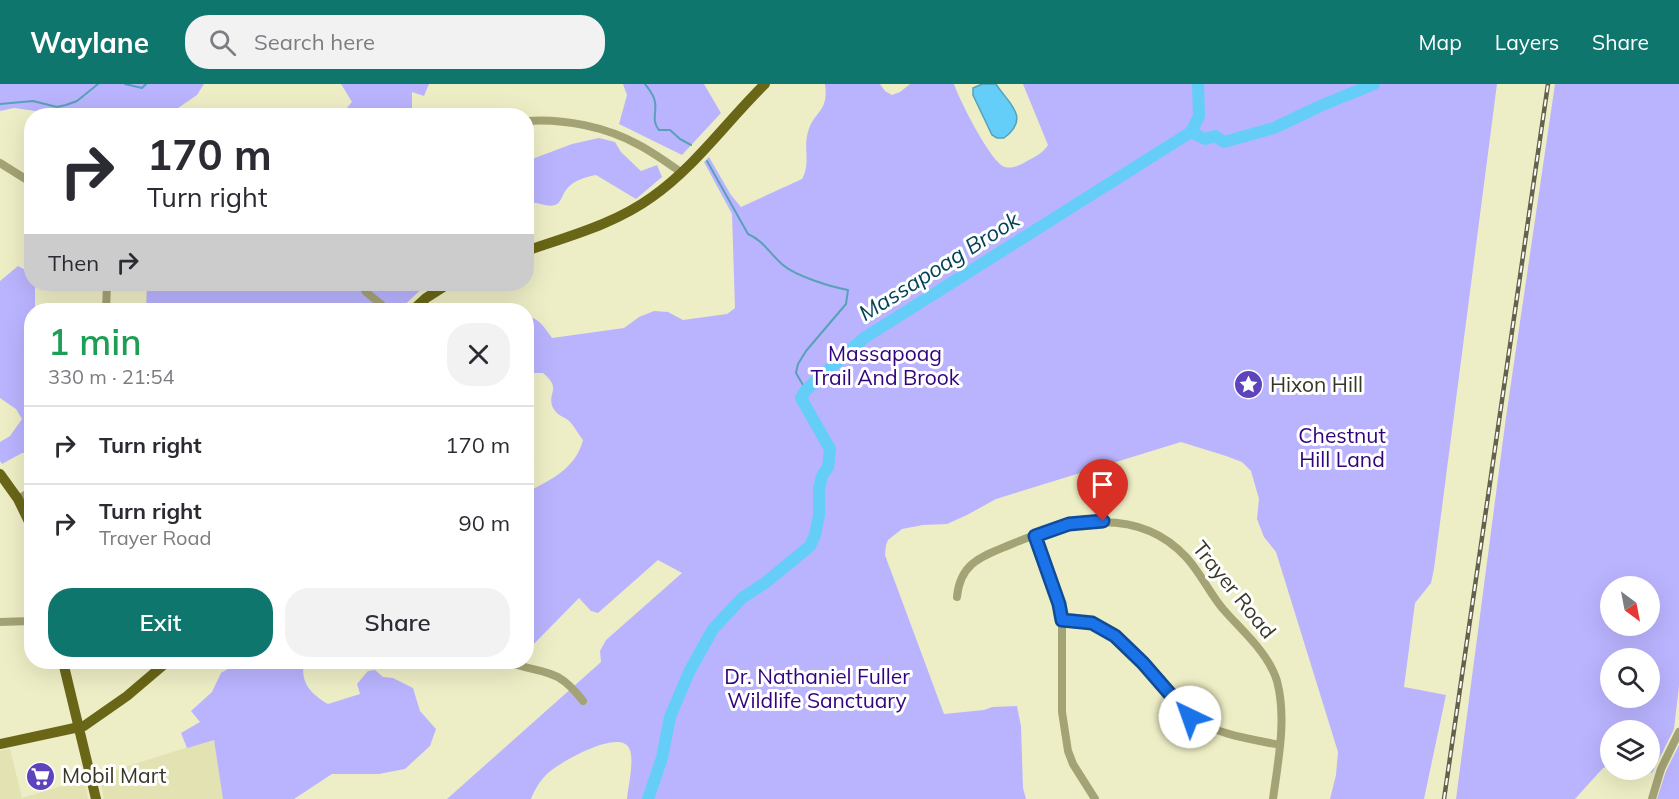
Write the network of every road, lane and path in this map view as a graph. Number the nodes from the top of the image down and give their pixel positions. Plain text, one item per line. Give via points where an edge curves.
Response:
1 (757, 86) edge
2 (534, 122) edge
3 (0, 163) edge
4 (682, 173) junction
5 (24, 178) edge
6 (534, 248) edge
7 (366, 291) edge
8 (437, 291) edge
9 (379, 303) edge
10 (421, 303) edge
11 (0, 474) edge
12 (24, 496) edge
13 (18, 499) junction
14 (24, 511) edge
15 (1035, 536) junction
16 (957, 597) dead end
17 (1062, 620) junction
18 (24, 621) edge
19 (0, 622) edge
20 (65, 669) edge
21 (158, 669) edge
22 (532, 669) edge
23 (583, 701) dead end
24 (80, 727) junction
25 (1679, 732) edge
26 (0, 744) edge
27 (1280, 746) junction
28 (96, 799) edge
29 (1095, 799) edge
30 (1273, 799) edge
31 (1652, 799) edge

1 - 4 main road
2 - 4 street via 553,121 611,133 637,144
3 - 5 street
4 - 6 main road via 627,212
7 - 9 street
8 - 10 main road
11 - 13 main road
12 - 13 street
13 - 14 main road
15 - 16 street, Trayer Road via 972,564 962,575
15 - 17 street
15 - 27 street, Trayer Road via 1069,524 1103,521 1148,532 1177,549 1270,666 1281,708
17 - 27 street via 1092,623 1115,636 1178,705 1204,726
17 - 29 street via 1062,712 1068,751
18 - 19 street
20 - 24 main road
21 - 24 main road
22 - 23 street via 560,677
24 - 26 main road
24 - 28 main road
25 - 31 street
27 - 30 street, Trayer Road

